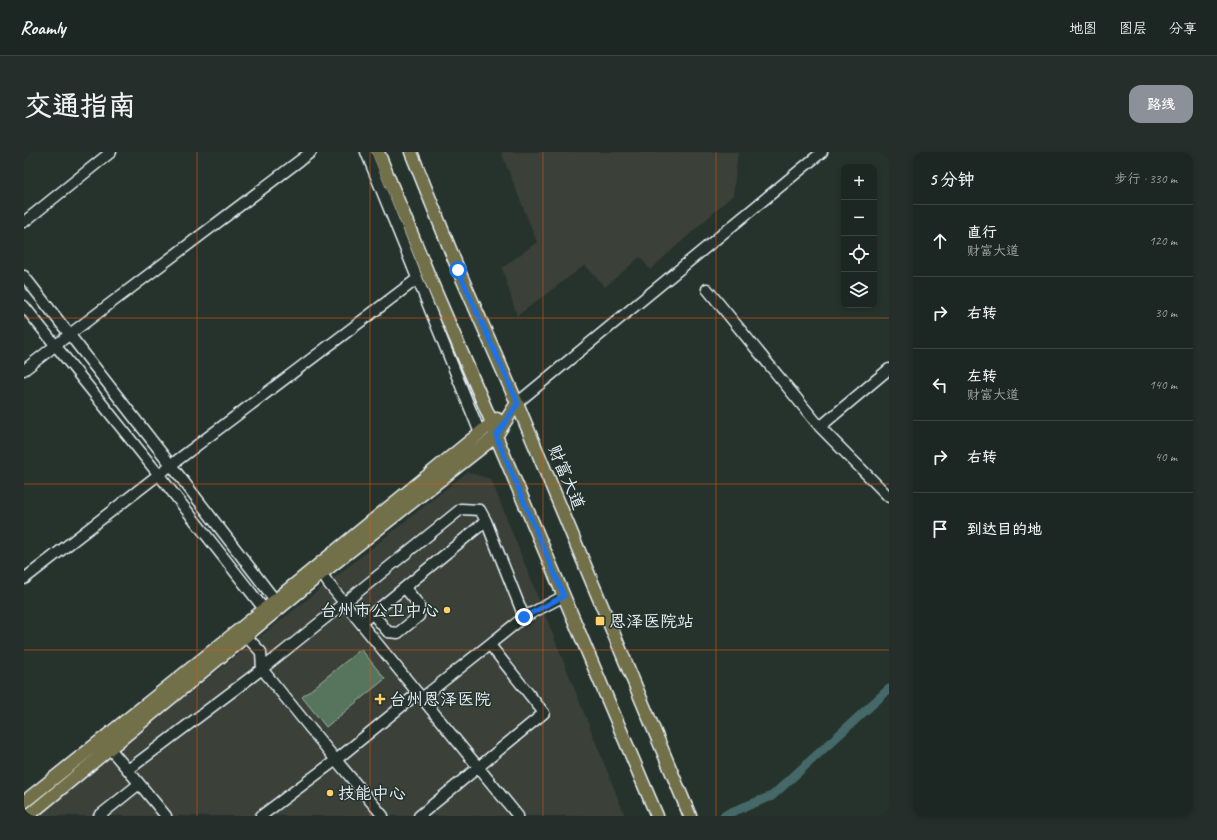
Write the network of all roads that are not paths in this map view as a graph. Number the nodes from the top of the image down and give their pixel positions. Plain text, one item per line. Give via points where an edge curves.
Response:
1 (112, 152) edge
2 (311, 152) edge
3 (366, 152) edge
4 (378, 152) edge
5 (410, 152) edge
6 (822, 152) edge
7 (24, 222) edge
8 (24, 276) edge
9 (417, 279) junction
10 (707, 289) dead end
11 (24, 306) edge
12 (70, 334) junction
13 (56, 345) junction
14 (889, 369) edge
15 (24, 370) edge
16 (518, 403) junction
17 (492, 423) junction
18 (820, 427) junction
19 (480, 433) junction
20 (496, 436) junction
21 (171, 465) junction
22 (159, 475) junction
23 (889, 497) edge
24 (486, 521) junction
25 (319, 570) junction
26 (24, 579) edge
27 (405, 588) junction
28 (564, 596) junction
29 (274, 600) junction
30 (345, 602) junction
31 (264, 609) junction
32 (373, 614) junction
33 (524, 617) junction
34 (361, 623) junction
35 (243, 632) junction
36 (490, 645) junction
37 (262, 669) junction
38 (420, 695) junction
39 (102, 739) junction
40 (110, 749) junction
41 (336, 760) junction
42 (479, 767) junction
43 (128, 770) junction
44 (139, 784) junction
45 (24, 802) edge
46 (28, 816) edge
47 (99, 816) edge
48 (166, 816) edge
49 (261, 816) edge
50 (383, 816) edge
51 (419, 816) edge
52 (518, 816) edge
53 (658, 816) edge
54 (690, 816) edge

1 - 7 street
2 - 12 street
3 - 9 street
4 - 17 main road
5 - 16 main road, 财富大道 via 458,270
6 - 16 street
8 - 12 street
9 - 19 street
9 - 21 street
10 - 18 street
11 - 13 street
12 - 13 street
12 - 21 street
13 - 15 street
13 - 22 street
14 - 18 street
16 - 17 main road
16 - 20 main road
16 - 54 main road, 财富大道
17 - 19 main road
17 - 20 main road
18 - 23 street
19 - 25 main road
20 - 25 main road
20 - 28 main road
21 - 22 street
21 - 29 street
22 - 26 street
22 - 31 street
24 - 27 street
24 - 30 street via 480,510 461,510
24 - 33 street
25 - 29 main road
25 - 30 street
25 - 35 main road
27 - 32 street
27 - 32 street via 419,605 419,616 398,632 388,632
28 - 33 street
28 - 53 main road
29 - 31 main road
30 - 34 street
30 - 37 street
31 - 35 main road
32 - 34 street
33 - 36 street
34 - 38 street
35 - 37 street via 261,652
35 - 39 main road
35 - 40 main road
36 - 38 street
36 - 42 street via 544,713
37 - 41 street
37 - 43 street
38 - 41 street
38 - 42 street
39 - 40 street
39 - 45 main road
40 - 43 street
40 - 46 main road
41 - 49 street
41 - 50 street
42 - 51 street
42 - 52 street
43 - 44 street
44 - 47 street
44 - 48 street

